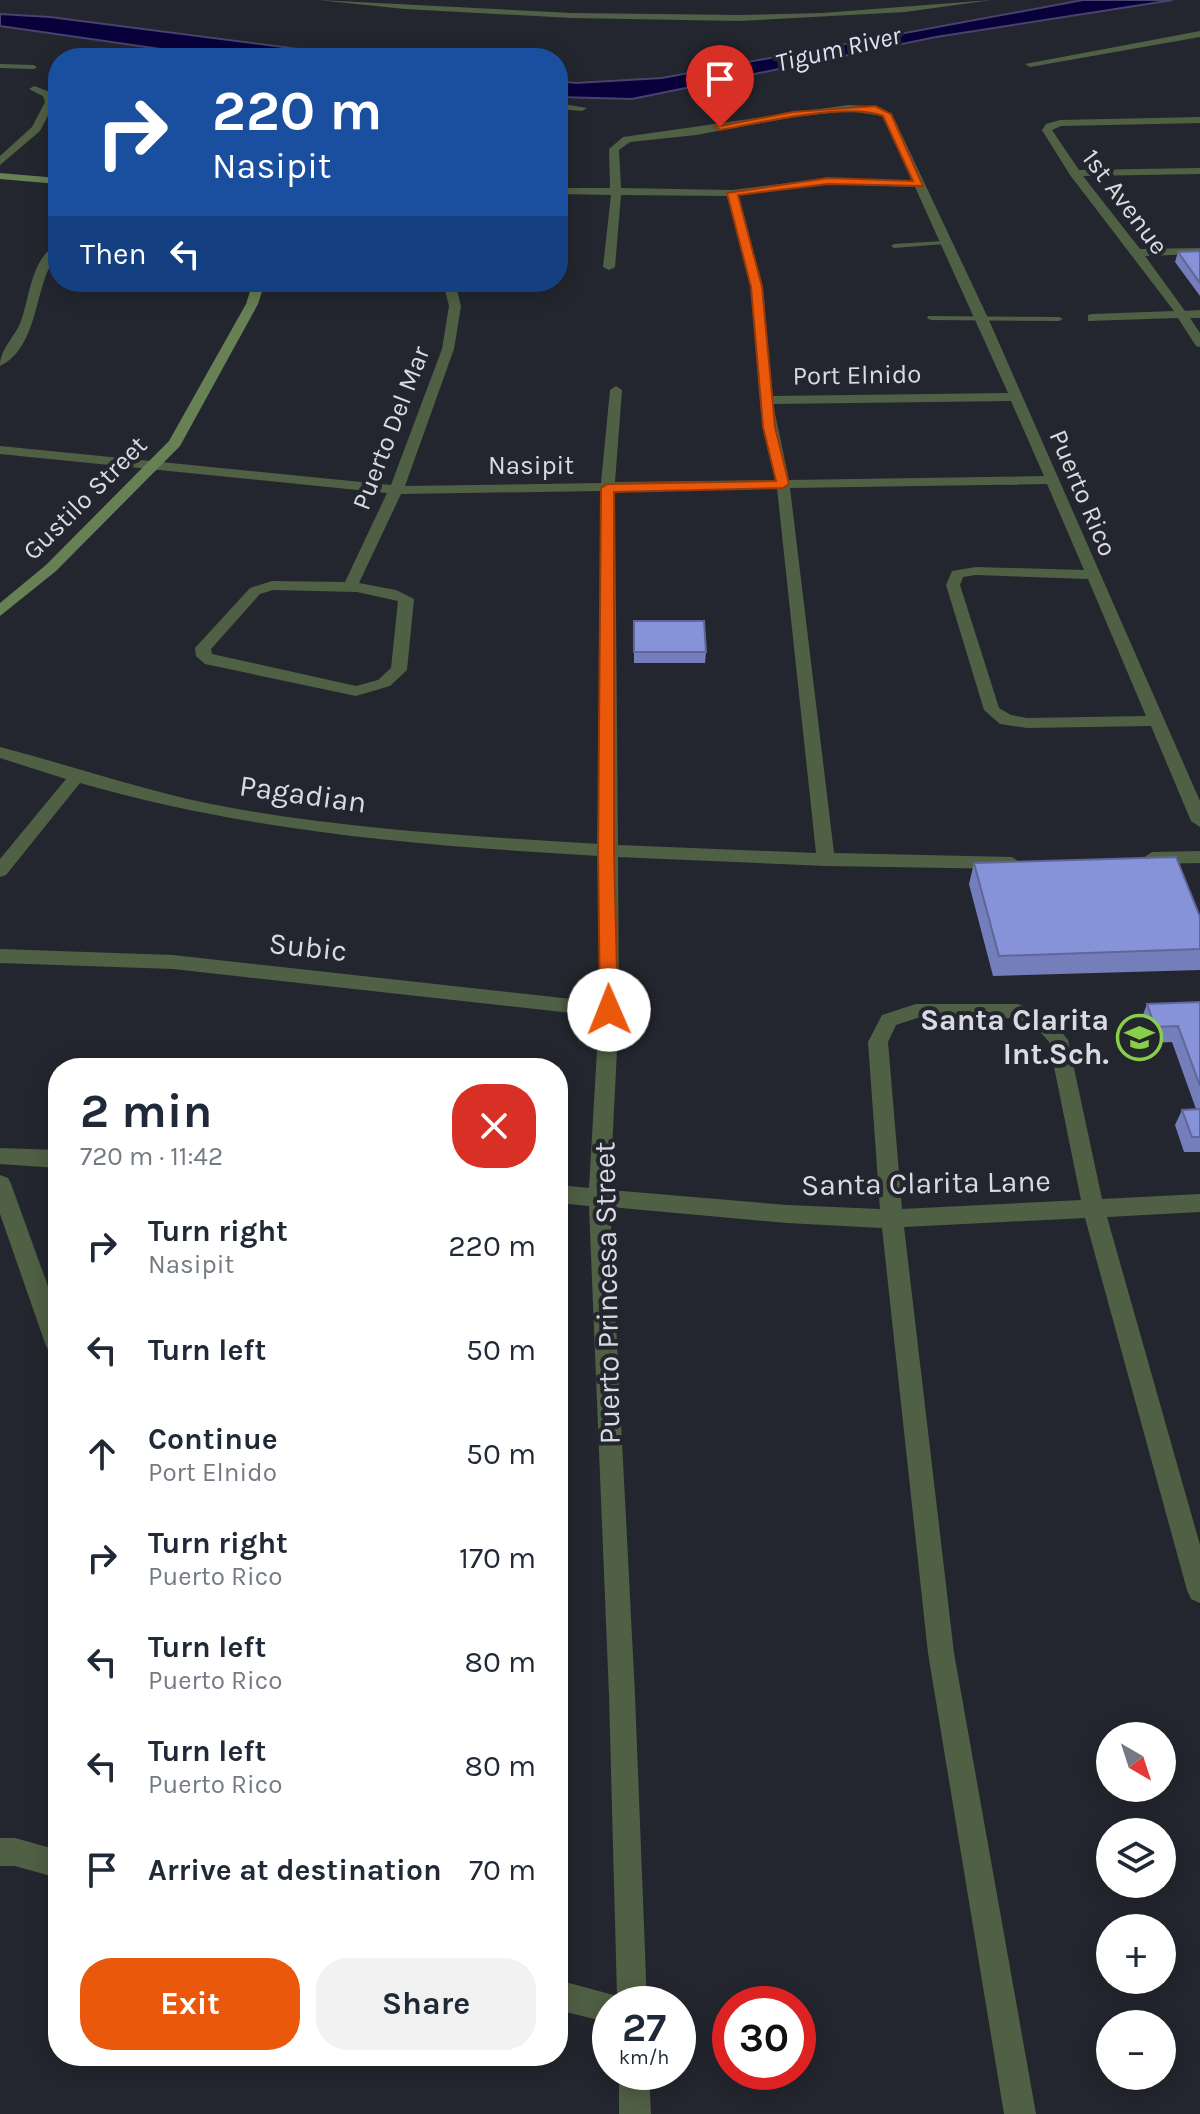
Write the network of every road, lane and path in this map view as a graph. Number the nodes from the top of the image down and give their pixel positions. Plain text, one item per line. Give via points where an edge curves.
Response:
1 (322, 0) edge
2 (507, 0) edge
3 (864, 0) edge
4 (988, 0) edge
5 (922, 3) edge
6 (503, 14) junction
7 (870, 16) junction
8 (1200, 34) edge
9 (1030, 64) dead end
10 (0, 66) edge
11 (34, 67) dead end
12 (34, 89) dead end
13 (48, 97) edge
14 (48, 106) edge
15 (568, 107) edge
16 (582, 108) dead end
17 (1200, 120) edge
18 (0, 162) edge
19 (1200, 171) edge
20 (1074, 173) junction
21 (0, 176) edge
22 (48, 180) edge
23 (920, 184) junction
24 (568, 192) edge
25 (732, 193) junction
26 (616, 194) junction
27 (943, 243) junction
28 (894, 246) dead end
29 (1200, 251) edge
30 (1136, 253) junction
31 (48, 263) edge
32 (609, 267) dead end
33 (256, 292) edge
34 (452, 292) edge
35 (1200, 314) edge
36 (1183, 315) junction
37 (931, 318) dead end
38 (982, 318) junction
39 (1092, 318) dead end
40 (1059, 319) dead end
41 (1200, 343) edge
42 (0, 362) edge
43 (616, 390) dead end
44 (1015, 397) junction
45 (766, 400) junction
46 (0, 450) edge
47 (154, 467) junction
48 (1053, 480) junction
49 (783, 484) junction
50 (608, 488) junction
51 (396, 490) junction
52 (1092, 575) junction
53 (350, 587) junction
54 (0, 611) edge
55 (1156, 721) junction
56 (0, 752) edge
57 (76, 777) junction
58 (1200, 821) edge
59 (606, 853) junction
60 (1200, 857) edge
61 (1138, 859) edge
62 (826, 860) junction
63 (1028, 863) edge
64 (0, 871) edge
65 (0, 956) edge
66 (609, 1010) junction
67 (0, 1156) edge
68 (48, 1158) edge
69 (0, 1184) edge
70 (568, 1195) edge
71 (599, 1197) junction
72 (1200, 1203) edge
73 (1094, 1210) junction
74 (892, 1219) junction
75 (48, 1318) edge
76 (1200, 1590) edge
77 (0, 1852) edge
78 (48, 1861) edge
79 (631, 1986) edge
80 (568, 1998) edge
81 (592, 2004) edge
82 (634, 2090) edge
83 (635, 2114) edge
84 (1020, 2114) edge

1 - 6 street
2 - 6 street
3 - 7 street
4 - 5 street
5 - 7 street
6 - 7 street
8 - 9 street
10 - 11 lane
12 - 13 street
14 - 18 street via 36,129
15 - 16 street
17 - 20 street, 1st Avenue via 1050,126 1047,130
19 - 20 street
20 - 30 street, 1st Avenue
21 - 22 street
23 - 25 street via 828,181
23 - 26 street, Puerto Rico via 887,114 872,108 627,139 614,149
23 - 27 street, Puerto Rico
24 - 26 street
25 - 26 street
25 - 45 street, Port Elnido via 757,287
26 - 32 street
27 - 28 lane
27 - 38 street, Puerto Rico
29 - 30 street
30 - 36 street, 1st Avenue
31 - 42 street via 35,283 22,334
33 - 47 street, Gustilo Street via 175,443
34 - 51 street, Puerto Del Mar via 455,306 448,349
35 - 36 street
36 - 39 street
36 - 41 street, 1st Avenue
37 - 38 lane
38 - 40 lane
38 - 44 street, Puerto Rico
43 - 50 street, Puerto Princesa Street
44 - 45 street, Port Elnido
44 - 48 street, Puerto Rico
45 - 49 street
46 - 47 street
47 - 51 street, Nasipit
47 - 54 street, Gustilo Street
48 - 49 street, Nasipit
48 - 52 street, Puerto Rico
49 - 50 street, Nasipit
49 - 62 street
50 - 51 street, Nasipit
50 - 59 street, Puerto Princesa Street
51 - 53 street, Puerto Del Mar
52 - 55 street, Puerto Rico
52 - 55 street via 957,574 953,585 992,710 1006,720 1027,723
53 - 53 street via 272,585 255,591 203,648 204,656 356,691 384,683 399,670 406,599
55 - 58 street, Puerto Rico
56 - 57 street, Pagadian
57 - 59 street, Pagadian via 237,814 339,829
57 - 64 street
59 - 62 street, Pagadian
59 - 66 street, Puerto Princesa Street
60 - 61 street
62 - 63 street, Pagadian
65 - 66 street, Subic via 173,962
66 - 71 street, Puerto Princesa Street
67 - 68 street
69 - 75 street
70 - 71 street, Santa Clarita Lane
71 - 74 street, Santa Clarita Lane
71 - 79 street, Puerto Princesa Street
72 - 73 street, Santa Clarita Lane
73 - 74 street, Santa Clarita Lane
73 - 74 street via 1058,1040 1043,1022 1018,1011 916,1011 889,1020 878,1042
73 - 76 street
74 - 84 street via 941,1653
77 - 78 street
80 - 81 street
82 - 83 street

